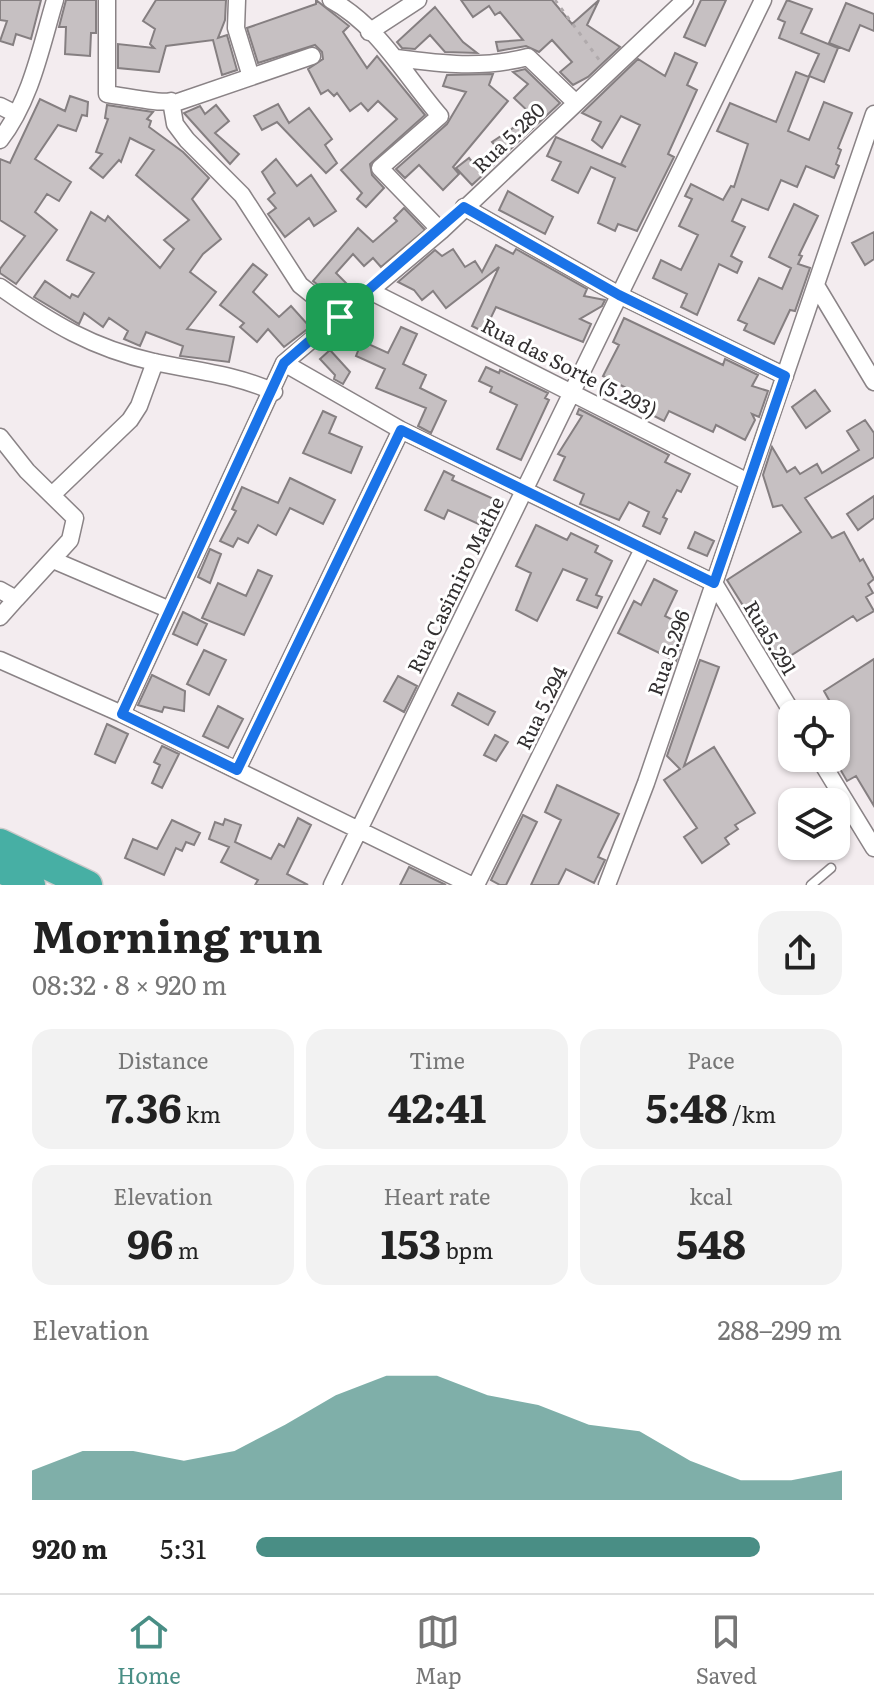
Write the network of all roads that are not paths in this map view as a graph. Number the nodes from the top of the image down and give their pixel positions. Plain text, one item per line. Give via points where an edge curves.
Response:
1 (55, 0) edge
2 (107, 0) edge
3 (237, 0) edge
4 (331, 0) edge
5 (418, 0) edge
6 (685, 0) edge
7 (763, 0) edge
8 (369, 32) junction
9 (312, 56) dead end
10 (396, 58) junction
11 (251, 77) junction
12 (575, 102) junction
13 (172, 104) junction
14 (0, 106) edge
15 (16, 114) junction
16 (874, 114) edge
17 (0, 140) edge
18 (464, 207) junction
19 (441, 231) junction
20 (0, 287) edge
21 (817, 287) junction
22 (370, 291) junction
23 (619, 295) junction
24 (340, 317) junction
25 (155, 362) junction
26 (284, 363) junction
27 (785, 376) junction
28 (874, 382) edge
29 (572, 391) junction
30 (274, 392) junction
31 (401, 430) junction
32 (0, 437) edge
33 (748, 482) junction
34 (524, 490) junction
35 (52, 495) junction
36 (643, 549) junction
37 (53, 560) junction
38 (714, 583) junction
39 (0, 590) edge
40 (16, 599) junction
41 (170, 610) junction
42 (0, 617) edge
43 (0, 660) edge
44 (785, 700) edge
45 (122, 714) junction
46 (237, 770) junction
47 (828, 772) edge
48 (359, 831) junction
49 (0, 843) edge
50 (874, 848) edge
51 (0, 868) edge
52 (831, 868) dead end
53 (31, 885) edge
54 (88, 885) edge
55 (332, 885) edge
56 (473, 885) edge
57 (607, 885) edge
58 (811, 885) edge

1 - 15 street
2 - 13 street via 107,94
3 - 11 street via 236,28
4 - 8 street
5 - 8 street
6 - 12 street, Rua 5.280
7 - 23 street, Rua Casimiro Mathe
8 - 10 street
9 - 11 street
10 - 12 street via 456,66 528,57
10 - 19 street via 440,116 380,168
11 - 13 street
12 - 18 street, Rua 5.280
13 - 24 street via 175,124 242,195 300,285
14 - 15 street
15 - 17 street
16 - 21 street, Rua 5.296
18 - 19 street, Rua 5.280
18 - 23 street
19 - 22 street, Rua 5.280
20 - 25 street via 73,336
21 - 27 street, Rua 5.296
21 - 28 street
22 - 24 street, Rua 5.280
22 - 29 street, Rua das Sorte (5.293)
23 - 27 street
23 - 29 street, Rua Casimiro Mathe
24 - 26 street, Rua 5.280
25 - 30 street via 225,373
25 - 35 street via 130,420
26 - 30 street
26 - 31 street
27 - 33 street, Rua 5.296
29 - 33 street, Rua das Sorte (5.293)
29 - 34 street, Rua Casimiro Mathe
30 - 41 street
31 - 34 street
31 - 46 street
32 - 35 street
33 - 38 street, Rua 5.296
34 - 36 street
34 - 48 street, Rua Casimiro Mathe
35 - 37 street via 75,518 75,527
36 - 38 street
36 - 56 street, Rua 5.294
37 - 40 street
37 - 41 street
38 - 44 street, Rua5.291
38 - 57 street, Rua 5.296
39 - 40 street
40 - 42 street
41 - 45 street
43 - 45 street
45 - 46 street
46 - 48 street
47 - 50 street
48 - 55 street, Rua Casimiro Mathe
48 - 56 street
49 - 54 highway
51 - 53 highway
52 - 58 lane

